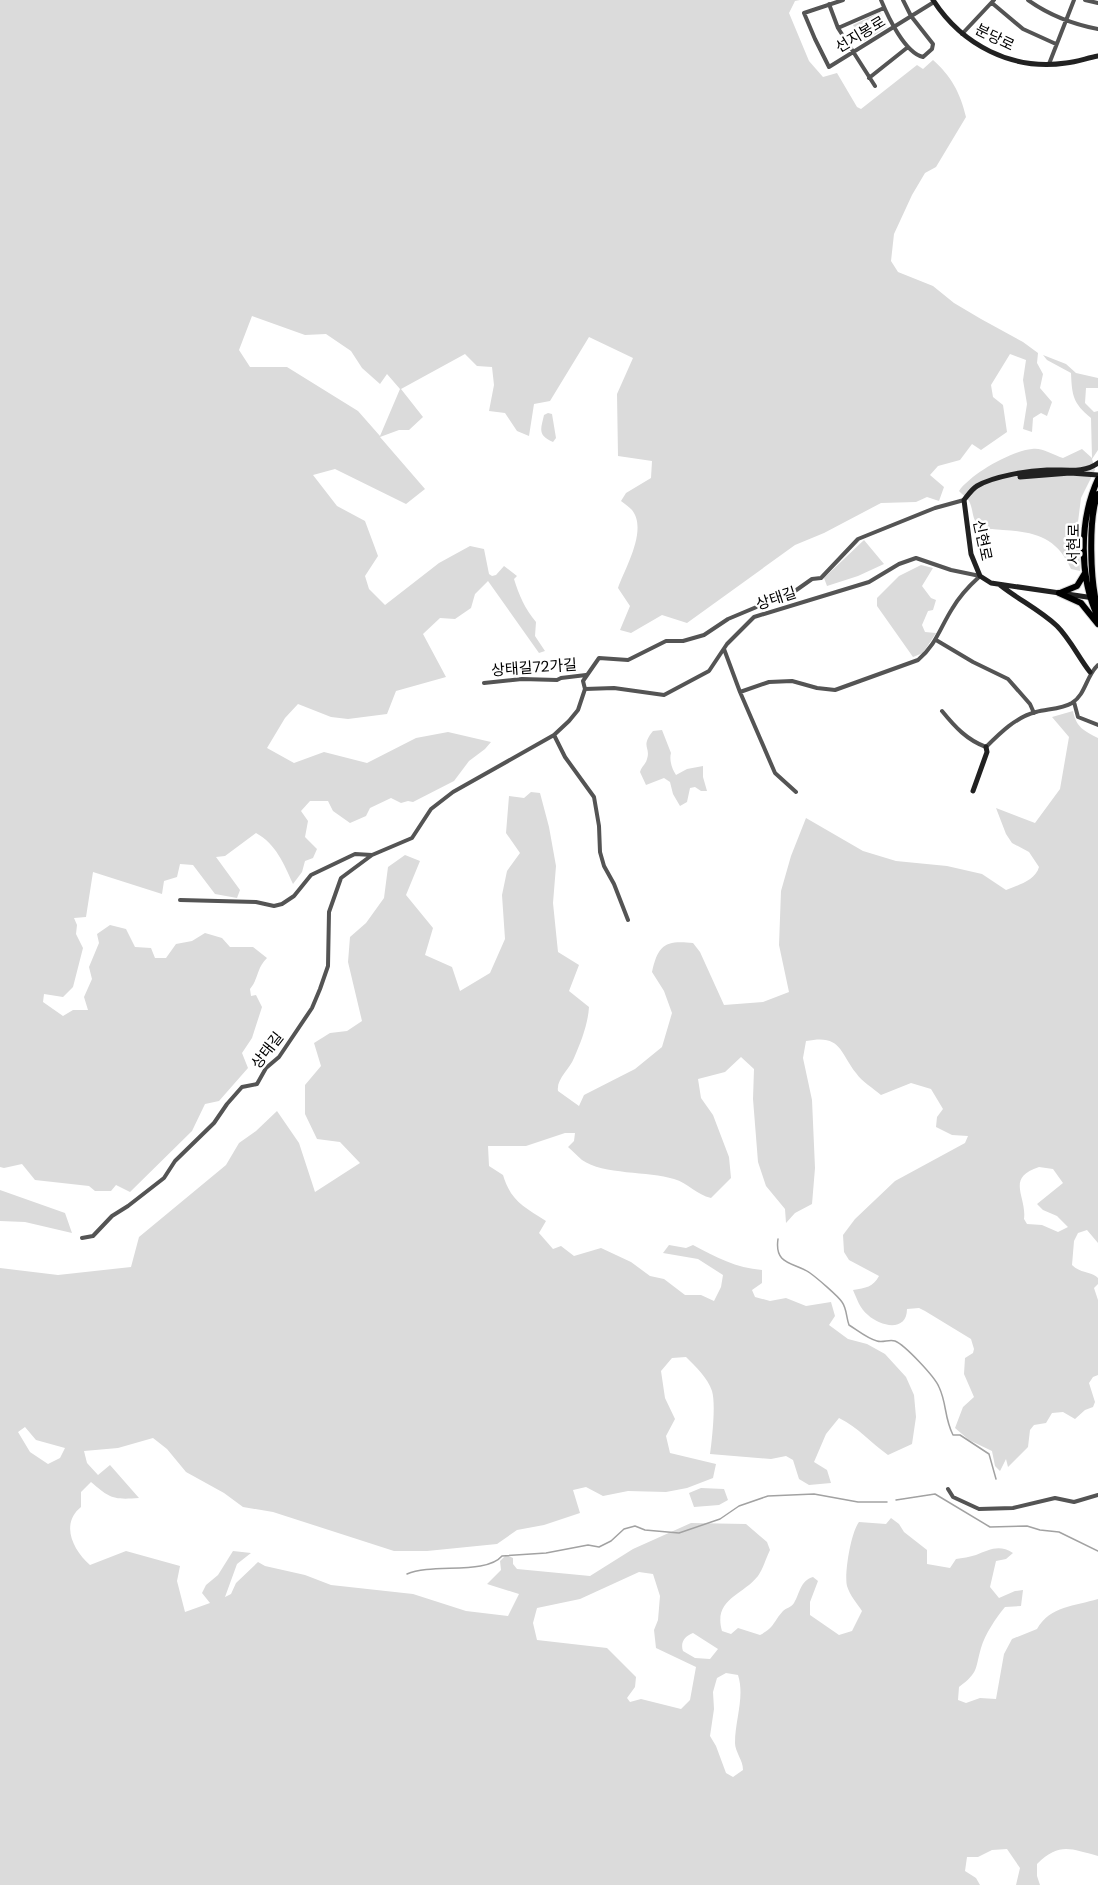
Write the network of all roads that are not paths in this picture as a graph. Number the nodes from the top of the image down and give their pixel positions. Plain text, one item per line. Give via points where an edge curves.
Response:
1 (843, 0) edge
2 (881, 0) edge
3 (903, 0) edge
4 (1028, 0) edge
5 (1074, 0) edge
6 (1085, 0) edge
7 (934, 1) edge
8 (985, 1) edge
9 (992, 3) edge
10 (1098, 3) edge
11 (829, 4) junction
12 (884, 8) junction
13 (911, 16) junction
14 (1066, 20) junction
15 (894, 27) junction
16 (838, 28) junction
17 (1098, 29) edge
18 (962, 34) junction
19 (1056, 44) junction
20 (908, 47) junction
21 (853, 53) junction
22 (1098, 56) edge
23 (1049, 63) junction
24 (869, 78) junction
25 (875, 86) dead end
26 (1098, 463) edge
27 (1098, 477) edge
28 (998, 479) junction
29 (1098, 494) edge
30 (964, 500) junction
31 (1088, 574) junction
32 (980, 576) junction
33 (999, 584) junction
34 (1027, 588) junction
35 (1098, 589) edge
36 (1059, 593) junction
37 (1094, 598) edge
38 (1026, 601) junction
39 (1097, 609) edge
40 (745, 613) junction
41 (1098, 617) edge
42 (749, 622) junction
43 (1098, 624) edge
44 (936, 640) junction
45 (724, 648) junction
46 (1098, 665) edge
47 (1090, 672) junction
48 (586, 675) junction
49 (484, 683) dead end
50 (585, 689) junction
51 (740, 692) junction
52 (1074, 702) junction
53 (942, 711) dead end
54 (1034, 713) junction
55 (1098, 725) edge
56 (554, 735) junction
57 (986, 747) junction
58 (973, 791) dead end
59 (796, 792) dead end
60 (372, 855) junction
61 (180, 900) dead end
62 (628, 920) dead end
63 (82, 1238) dead end
64 (948, 1489) dead end
65 (1098, 1495) edge

1 - 11 street
2 - 12 street
3 - 13 street
4 - 14 street
5 - 14 street
6 - 10 street
7 - 13 street, 선지봉로
7 - 18 main road, 분당로
8 - 9 street
9 - 18 street
9 - 19 street via 1023,29
11 - 16 street
11 - 21 street, 선지봉로 via 804,13 815,39 829,66
12 - 15 street
12 - 16 street
13 - 15 street, 선지봉로
13 - 20 street via 933,44 923,57 916,56
14 - 17 street
14 - 19 street
15 - 20 street
15 - 21 street, 선지봉로
16 - 21 street
18 - 23 main road, 분당로 via 1009,60
19 - 23 street
20 - 24 street
21 - 24 street
22 - 23 main road, 분당로 via 1065,64
24 - 25 street
26 - 28 main road via 1090,468 1047,470
27 - 28 main road via 1049,474
27 - 31 main road, 서현로 via 1085,518
28 - 30 main road via 977,486
29 - 31 main road, 서현로
30 - 32 main road, 신현로 via 970,554
30 - 40 street via 858,539 821,578
31 - 35 main road
31 - 36 main road via 1077,586
31 - 37 main road, 서현로
32 - 33 main road, 신현로
32 - 42 street, 상태길 via 916,558 869,582 772,610
32 - 44 street via 960,597
33 - 34 main road, 신현로
33 - 38 main road
34 - 36 main road, 신현로
34 - 38 main road
36 - 37 main road, 신현로
36 - 43 main road via 1081,603
37 - 39 main road, 서현로
38 - 47 main road via 1059,628
39 - 41 main road, 서현로
40 - 42 street
40 - 48 street via 704,635 666,641 628,660 599,658
42 - 45 street, 상태길
44 - 51 street via 918,660 835,690 792,681 769,682
44 - 54 street via 1008,679
45 - 50 street, 상태길 via 709,670 664,695 614,688
45 - 51 street
46 - 47 street
47 - 52 street
48 - 49 street, 상태길72가길
48 - 50 street
50 - 56 street, 상태길 via 578,710
51 - 59 street via 776,772
52 - 54 street
52 - 55 street via 1078,717
53 - 57 street via 955,727
54 - 57 street via 1007,727
56 - 60 street, 상태길 via 453,792 431,809 412,838
56 - 62 street via 594,797 600,852
57 - 58 main road
60 - 61 street, 상태길 via 355,854 311,874 294,896 274,906
60 - 63 street, 상태길 via 341,878 329,912 328,966 312,1008 279,1058 266,1068 257,1084 242,1087 164,1178 112,1216 93,1236
64 - 65 street via 953,1497 979,1509 1013,1508 1055,1498 1074,1502

